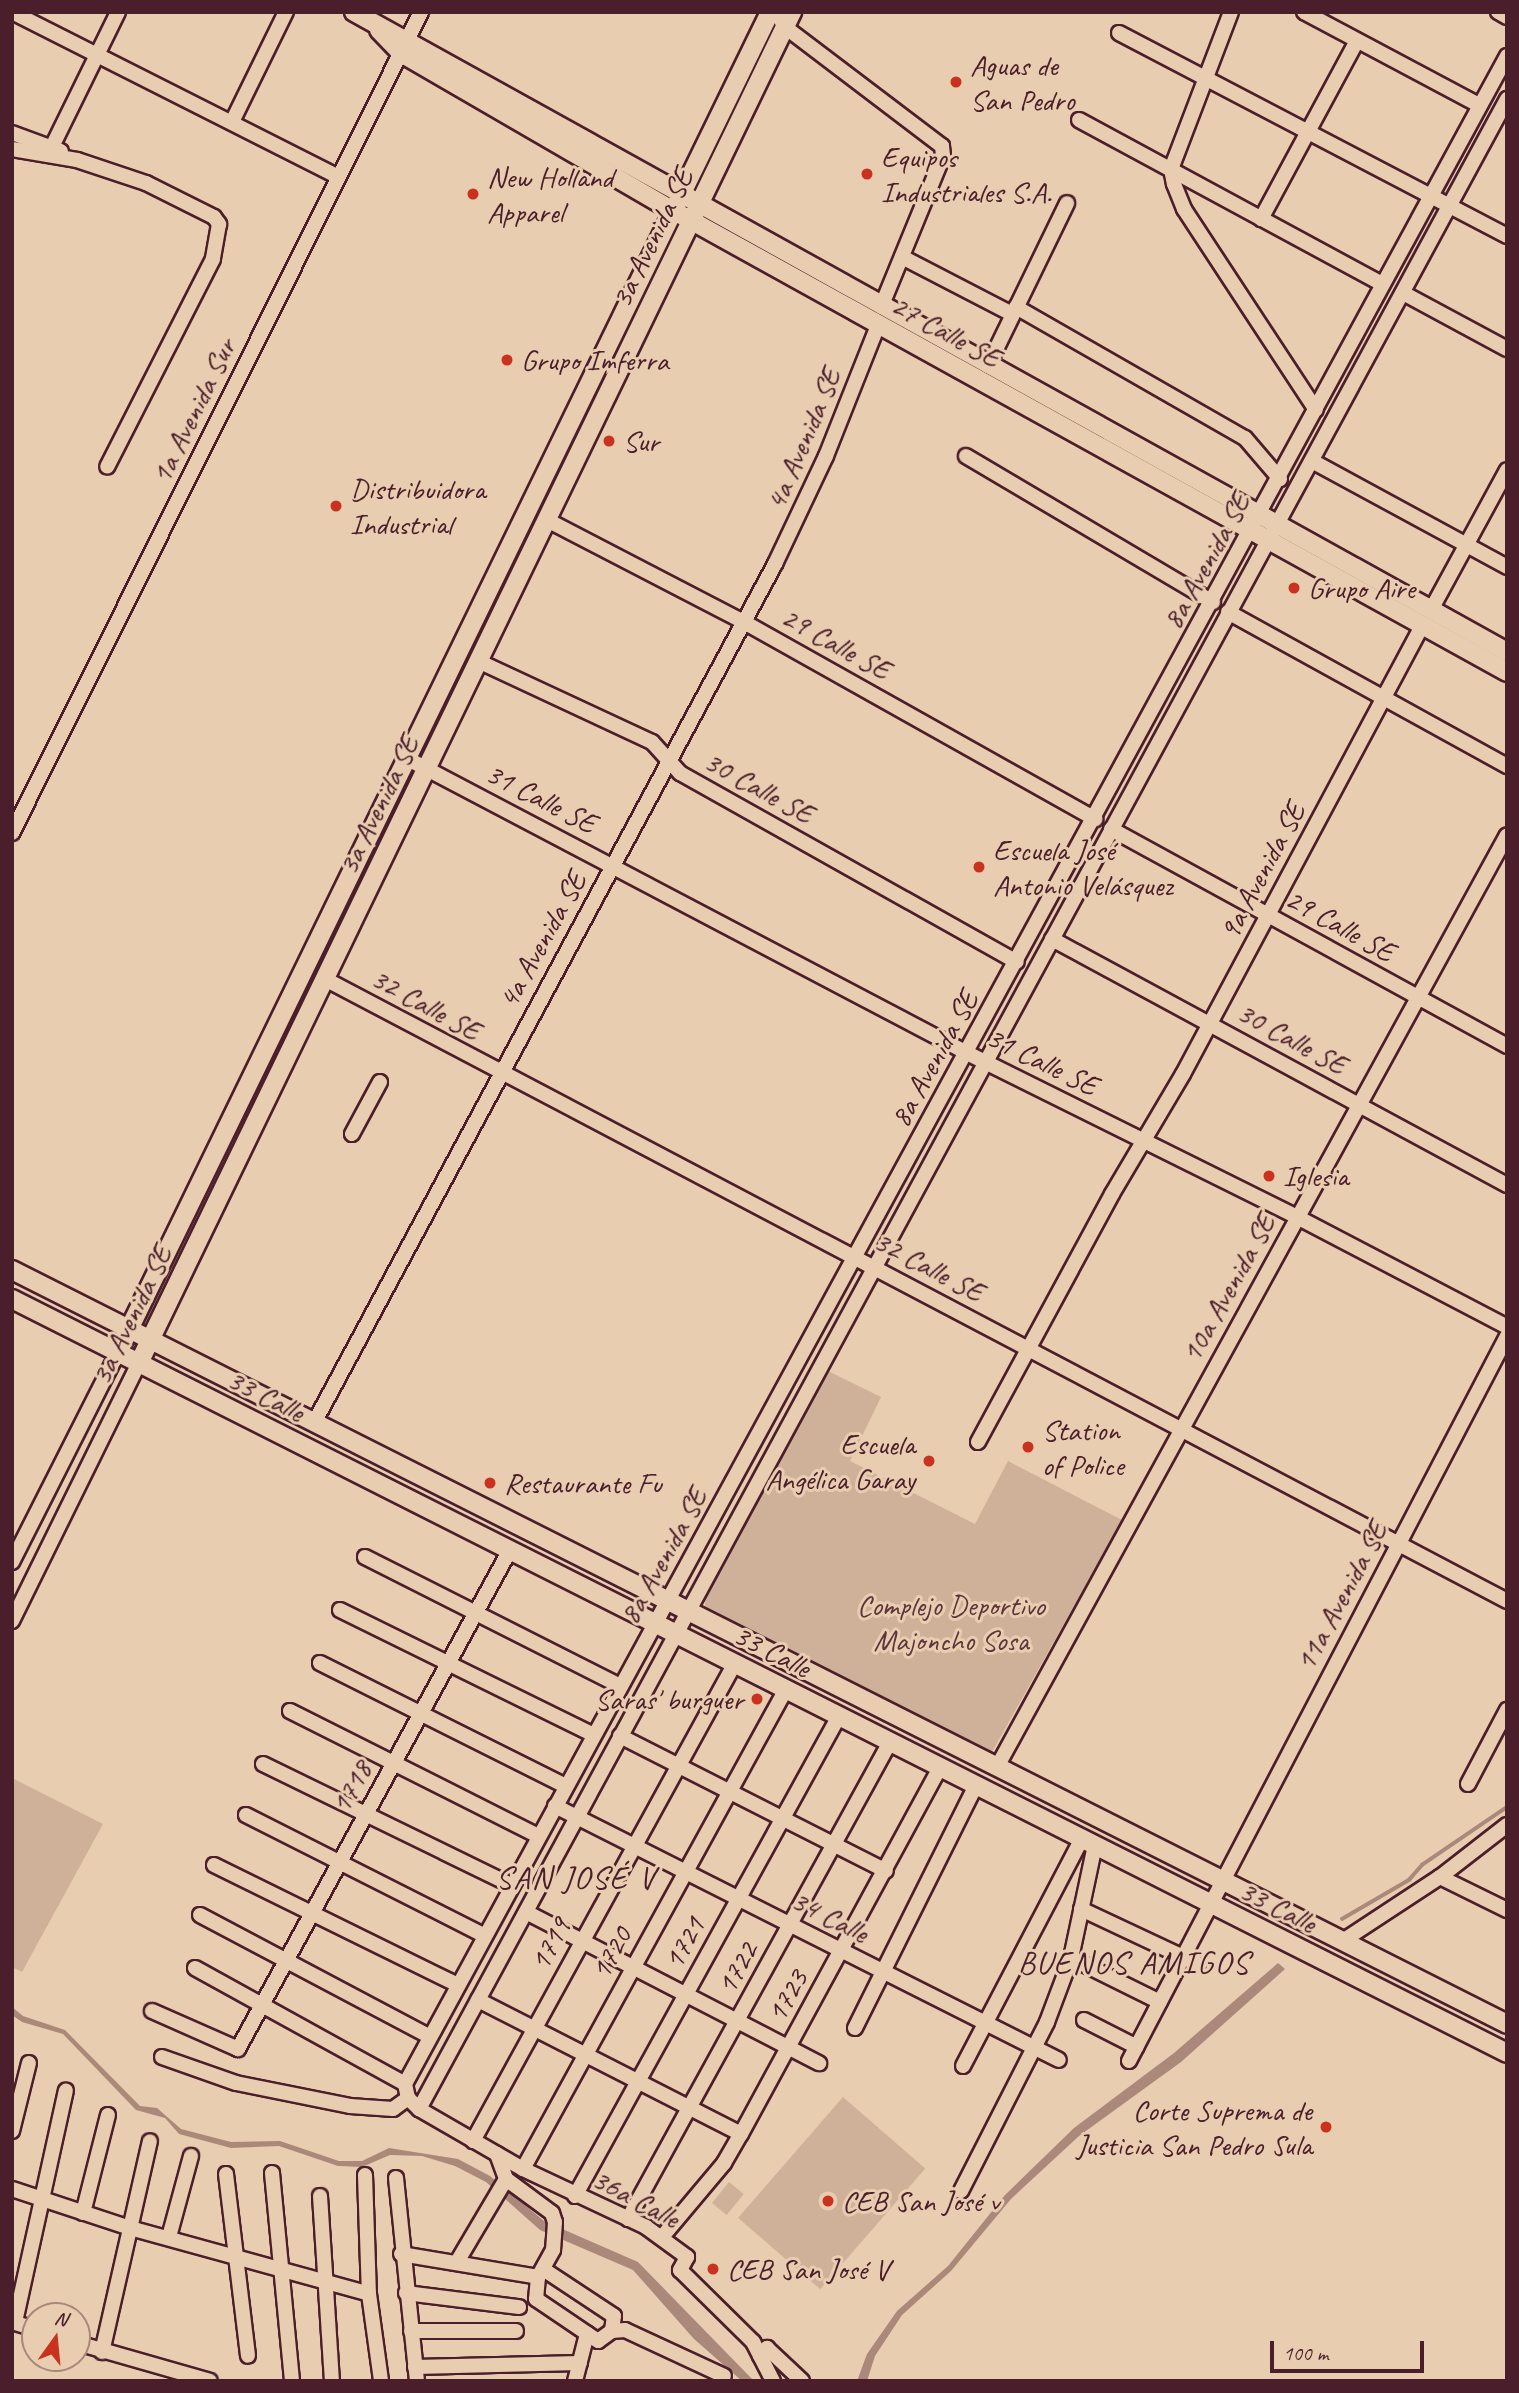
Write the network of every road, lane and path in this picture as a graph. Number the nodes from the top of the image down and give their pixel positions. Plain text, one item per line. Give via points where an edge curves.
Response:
1 (12, 12) edge
2 (118, 12) edge
3 (286, 12) edge
4 (354, 12) edge
5 (421, 12) edge
6 (770, 12) edge
7 (1231, 12) edge
8 (1304, 12) edge
9 (1498, 12) edge
10 (784, 17) edge
11 (1507, 17) edge
12 (1331, 18) edge
13 (1119, 33) dead end
14 (1357, 41) junction
15 (404, 46) junction
16 (97, 55) junction
17 (1507, 57) edge
18 (1204, 77) junction
19 (1507, 99) edge
20 (1479, 105) junction
21 (1502, 118) edge
22 (1079, 120) dead end
23 (232, 122) junction
24 (1308, 129) junction
25 (12, 133) edge
26 (12, 149) edge
27 (51, 151) junction
28 (1171, 169) junction
29 (339, 177) junction
30 (1430, 196) junction
31 (678, 203) junction
32 (1067, 203) dead end
33 (1448, 206) junction
34 (695, 213) junction
35 (1261, 219) junction
36 (1507, 236) edge
37 (902, 257) junction
38 (1382, 284) junction
39 (1403, 293) junction
40 (881, 307) junction
41 (1014, 311) junction
42 (878, 325) junction
43 (1507, 349) edge
44 (988, 366) junction
45 (1316, 410) junction
46 (966, 456) dead end
47 (1312, 461) junction
48 (107, 467) dead end
49 (1507, 470) edge
50 (1280, 479) junction
51 (1268, 519) junction
52 (547, 520) junction
53 (1259, 536) junction
54 (1466, 545) junction
55 (1507, 567) edge
56 (1213, 602) junction
57 (1228, 612) junction
58 (1427, 618) junction
59 (744, 622) junction
60 (1507, 652) edge
61 (478, 662) junction
62 (1507, 672) edge
63 (1384, 697) junction
64 (408, 759) junction
65 (672, 761) junction
66 (1507, 766) edge
67 (426, 769) junction
68 (1095, 819) junction
69 (1111, 829) junction
70 (12, 834) edge
71 (1507, 835) edge
72 (614, 864) junction
73 (1268, 915) junction
74 (1052, 939) junction
75 (1017, 962) junction
76 (325, 979) junction
77 (1418, 998) junction
78 (1210, 1023) junction
79 (1507, 1045) edge
80 (967, 1053) junction
81 (985, 1062) junction
82 (499, 1074) junction
83 (380, 1082) dead end
84 (1359, 1105) junction
85 (352, 1134) dead end
86 (1145, 1141) junction
87 (1507, 1185) edge
88 (1297, 1217) junction
89 (856, 1257) junction
90 (875, 1267) junction
91 (12, 1270) edge
92 (12, 1298) edge
93 (1507, 1327) edge
94 (129, 1328) junction
95 (1507, 1336) edge
96 (151, 1338) junction
97 (1028, 1349) junction
98 (118, 1352) junction
99 (139, 1363) junction
100 (314, 1423) junction
101 (1180, 1429) junction
102 (978, 1442) dead end
103 (1398, 1544) junction
104 (510, 1550) junction
105 (365, 1557) dead end
106 (12, 1562) edge
107 (1507, 1601) edge
108 (667, 1603) junction
109 (340, 1610) dead end
110 (476, 1613) junction
111 (688, 1613) junction
112 (12, 1621) edge
113 (656, 1623) junction
114 (677, 1634) junction
115 (735, 1663) junction
116 (320, 1664) dead end
117 (448, 1664) junction
118 (620, 1686) junction
119 (786, 1689) junction
120 (1507, 1710) edge
121 (290, 1711) dead end
122 (421, 1713) junction
123 (839, 1716) junction
124 (594, 1735) junction
125 (620, 1736) junction
126 (890, 1742) junction
127 (394, 1762) junction
128 (263, 1764) dead end
129 (678, 1765) junction
130 (940, 1767) junction
131 (997, 1767) junction
132 (976, 1784) junction
133 (1468, 1784) dead end
134 (566, 1786) junction
135 (730, 1791) junction
136 (555, 1806) junction
137 (366, 1814) junction
138 (246, 1815) dead end
139 (577, 1818) junction
140 (782, 1818) junction
141 (1507, 1825) edge
142 (538, 1836) junction
143 (1089, 1842) junction
144 (835, 1845) junction
145 (634, 1847) junction
146 (340, 1862) junction
147 (214, 1865) dead end
148 (886, 1871) junction
149 (685, 1873) junction
150 (1440, 1877) junction
151 (1221, 1881) junction
152 (511, 1885) junction
153 (738, 1899) junction
154 (1210, 1903) junction
155 (1081, 1909) junction
156 (1507, 1910) edge
157 (526, 1912) junction
158 (312, 1913) junction
159 (200, 1915) dead end
160 (791, 1926) junction
161 (484, 1935) junction
162 (581, 1940) junction
163 (1341, 1942) junction
164 (841, 1951) junction
165 (1071, 1958) junction
166 (1182, 1958) junction
167 (286, 1961) junction
168 (1198, 1964) dead end
169 (634, 1967) junction
170 (195, 1968) dead end
171 (883, 1972) junction
172 (458, 1985) junction
173 (686, 1994) junction
174 (478, 2000) junction
175 (1160, 2002) junction
176 (262, 2005) junction
177 (152, 2011) dead end
178 (1084, 2020) dead end
179 (738, 2021) junction
180 (983, 2022) junction
181 (1507, 2024) edge
182 (534, 2028) junction
183 (855, 2028) dead end
184 (430, 2037) junction
185 (789, 2047) junction
186 (1034, 2047) junction
187 (1137, 2047) junction
188 (1507, 2053) edge
189 (585, 2054) junction
190 (162, 2057) dead end
191 (1059, 2060) dead end
192 (1129, 2062) dead end
193 (29, 2063) dead end
194 (819, 2063) dead end
195 (963, 2066) dead end
196 (638, 2081) junction
197 (66, 2091) dead end
198 (406, 2091) junction
199 (689, 2107) junction
200 (419, 2109) junction
201 (108, 2115) dead end
202 (12, 2131) edge
203 (741, 2134) junction
204 (150, 2141) dead end
205 (473, 2141) junction
206 (497, 2154) junction
207 (191, 2156) dead end
208 (523, 2169) junction
209 (272, 2173) dead end
210 (226, 2174) dead end
211 (365, 2175) dead end
212 (396, 2178) dead end
213 (501, 2185) junction
214 (12, 2189) edge
215 (961, 2191) dead end
216 (320, 2196) dead end
217 (575, 2196) junction
218 (40, 2198) junction
219 (83, 2213) junction
220 (628, 2219) junction
221 (130, 2228) junction
222 (169, 2237) junction
223 (662, 2237) junction
224 (401, 2254) junction
225 (234, 2257) junction
226 (457, 2262) junction
227 (280, 2271) junction
228 (540, 2273) junction
229 (326, 2283) junction
230 (406, 2293) junction
231 (369, 2294) junction
232 (519, 2307) dead end
233 (13, 2322) edge
234 (411, 2331) junction
235 (516, 2331) dead end
236 (612, 2331) junction
237 (587, 2334) junction
238 (91, 2348) edge
239 (102, 2352) junction
240 (248, 2356) dead end
241 (760, 2356) junction
242 (580, 2363) junction
243 (416, 2374) edge
244 (724, 2376) dead end
245 (210, 2381) edge
246 (292, 2381) edge
247 (332, 2381) edge
248 (381, 2381) edge
249 (575, 2381) edge
250 (773, 2381) edge
251 (802, 2381) edge

1 - 16 street
2 - 16 street
3 - 23 street
4 - 15 main road, 27 Calle SE
5 - 15 street, 1a Avenida Sur
6 - 31 main road, 3a Avenida SE
7 - 18 street
8 - 12 street
9 - 11 street
10 - 34 main road, 3a Avenida SE
10 - 37 street via 942,146 943,156
12 - 14 street
13 - 18 street
14 - 20 street
14 - 24 street
15 - 29 street, 1a Avenida Sur
15 - 31 main road, 27 Calle SE
16 - 23 street
16 - 27 street
17 - 20 street, 8a Avenida SE
18 - 24 street
18 - 28 street
19 - 21 street, 8a Avenida SE
20 - 30 street, 8a Avenida SE
21 - 33 street, 8a Avenida SE
22 - 28 street
23 - 29 street
24 - 30 street
24 - 35 street
25 - 27 street
26 - 27 street
27 - 48 street via 173,195 219,224 212,259
28 - 35 street
28 - 45 street via 1184,209
29 - 70 street, 1a Avenida Sur
30 - 33 street
30 - 38 street, 8a Avenida SE
31 - 34 main road, 27 Calle SE
31 - 64 main road, 3a Avenida SE
32 - 41 street
33 - 36 street
33 - 39 street, 8a Avenida SE
34 - 40 main road, 27 Calle SE
34 - 42 main road, 27 Calle SE
34 - 52 main road, 3a Avenida SE
35 - 38 street
37 - 40 street
37 - 41 street
38 - 45 street, 8a Avenida SE
39 - 43 street
39 - 47 street, 8a Avenida SE
40 - 44 main road, 27 Calle SE
41 - 44 street
41 - 50 street via 1245,438
42 - 53 main road, 27 Calle SE
42 - 59 street, 4a Avenida SE via 824,462
44 - 51 main road, 27 Calle SE
45 - 50 street, 8a Avenida SE
46 - 56 street
47 - 51 street, 8a Avenida SE
47 - 54 street
49 - 54 street, 9a Avenida SE
50 - 51 street, 8a Avenida SE
51 - 53 street, 8a Avenida SE
51 - 58 main road, 27 Calle SE
52 - 59 street, 29 Calle SE
52 - 61 main road, 3a Avenida SE
53 - 56 street, 8a Avenida SE
53 - 57 street, 8a Avenida SE
53 - 58 main road, 27 Calle SE
54 - 55 street
54 - 58 street, 9a Avenida SE
56 - 68 street, 8a Avenida SE
57 - 63 street
57 - 69 street, 8a Avenida SE
58 - 60 main road, 27 Calle SE
58 - 62 main road, 27 Calle SE
58 - 63 street, 9a Avenida SE
59 - 65 street, 4a Avenida SE
59 - 68 street, 29 Calle SE
61 - 65 street, 30 Calle SE via 652,742
61 - 67 main road, 3a Avenida SE
63 - 66 street
63 - 73 street, 9a Avenida SE
64 - 67 street, 31 Calle SE
64 - 94 main road, 3a Avenida SE
65 - 72 street, 4a Avenida SE
65 - 75 street, 30 Calle SE via 680,773
67 - 72 street, 31 Calle SE
67 - 76 main road, 3a Avenida SE
68 - 75 street, 8a Avenida SE
69 - 73 street, 29 Calle SE
69 - 74 street, 8a Avenida SE
71 - 77 street, 10a Avenida SE
72 - 80 street, 31 Calle SE
72 - 82 street, 4a Avenida SE
73 - 77 street, 29 Calle SE
73 - 78 street, 9a Avenida SE
74 - 78 street, 30 Calle SE
74 - 81 street, 8a Avenida SE
75 - 80 street, 8a Avenida SE
76 - 82 street, 32 Calle SE
76 - 96 main road, 3a Avenida SE
77 - 79 street, 29 Calle SE
77 - 84 street, 10a Avenida SE
78 - 84 street, 30 Calle SE
78 - 86 street, 9a Avenida SE
80 - 81 street, 31 Calle SE
80 - 89 street, 8a Avenida SE
81 - 86 street, 31 Calle SE
81 - 90 street, 8a Avenida SE
82 - 89 street, 32 Calle SE
82 - 100 street, 4a Avenida SE
83 - 85 street
84 - 87 street, 30 Calle SE
84 - 88 street, 10a Avenida SE
86 - 88 street, 31 Calle SE
86 - 97 street, 9a Avenida SE
88 - 93 street, 31 Calle SE
88 - 101 street, 10a Avenida SE
89 - 90 street, 32 Calle SE
89 - 108 street, 8a Avenida SE
90 - 97 street, 32 Calle SE
90 - 111 street, 8a Avenida SE
91 - 94 main road, 33 Calle
92 - 98 main road, 33 Calle
94 - 96 main road, 33 Calle
94 - 98 main road, 3a Avenida SE
95 - 103 street, 11a Avenida SE
96 - 99 main road, 3a Avenida SE
96 - 100 main road, 33 Calle
97 - 101 street, 32 Calle SE
97 - 102 street
98 - 99 main road, 33 Calle
98 - 106 street, 3a Avenida SE
99 - 104 main road, 33 Calle
99 - 112 street, 3a Avenida SE
100 - 108 main road, 33 Calle
101 - 103 street, 32 Calle SE
101 - 131 street, 10a Avenida SE
103 - 107 street, 32 Calle SE
103 - 151 street, 11a Avenida SE
104 - 110 street, 1718
104 - 113 main road, 33 Calle
105 - 110 street
108 - 111 main road, 33 Calle
108 - 113 street, 8a Avenida SE
109 - 117 street
110 - 117 street, 1718
110 - 118 street
111 - 114 street, 8a Avenida SE
111 - 131 main road, 33 Calle
113 - 114 main road, 33 Calle
113 - 118 street, 8a Avenida SE
114 - 115 main road, 33 Calle
114 - 125 street, 8a Avenida SE
115 - 119 main road, 33 Calle
115 - 129 street, 1719
116 - 122 street
117 - 122 street, 1718
117 - 124 street
118 - 124 street, 8a Avenida SE
119 - 123 main road, 33 Calle
119 - 135 street, 1720
120 - 133 street
121 - 127 street
122 - 127 street, 1718
122 - 134 street
123 - 126 main road, 33 Calle
123 - 140 street, 1721
124 - 134 street, 8a Avenida SE
125 - 129 street
125 - 139 street, 8a Avenida SE
126 - 130 main road, 33 Calle
126 - 144 street, 1722
127 - 137 street, 1718
127 - 142 street
128 - 137 street
129 - 135 street
129 - 145 street, 1719
130 - 132 main road, 33 Calle
130 - 148 street, 1723
131 - 151 main road, 33 Calle
132 - 143 main road, 33 Calle
132 - 171 street
134 - 136 street, 8a Avenida SE
135 - 140 street
135 - 149 street, 1720
136 - 139 street, 34 Calle
136 - 142 street, 8a Avenida SE
137 - 146 street, 1718
137 - 152 street
138 - 146 street
139 - 145 street, 34 Calle
139 - 157 street, 8a Avenida SE
140 - 144 street
140 - 153 street, 1721
141 - 150 street
142 - 152 street, 8a Avenida SE
143 - 154 main road, 33 Calle
143 - 155 street
143 - 180 street
144 - 148 street
144 - 160 street, 1722
145 - 149 street, 34 Calle
145 - 162 street, 1719
146 - 158 street, 1718
146 - 161 street
147 - 158 street
148 - 164 street, 1723
149 - 153 street, 34 Calle
149 - 169 street, 1720
150 - 156 street
150 - 163 street
151 - 154 street, 11a Avenida SE
151 - 163 main road, 33 Calle
152 - 161 street, 8a Avenida SE
153 - 160 street, 34 Calle
153 - 173 street, 1721
154 - 166 street, 11a Avenida SE
154 - 188 main road, 33 Calle
155 - 165 street
155 - 166 street
157 - 162 street
157 - 174 street, 8a Avenida SE
158 - 167 street, 1718
158 - 172 street
159 - 167 street
160 - 164 street, 34 Calle
160 - 179 street, 1722
161 - 172 street, 8a Avenida SE
162 - 169 street
162 - 182 street, 1719
163 - 181 main road, 33 Calle
164 - 171 street, 34 Calle
164 - 185 street, 1723
165 - 175 street
165 - 186 street
166 - 168 street
166 - 175 street, 11a Avenida SE
167 - 176 street, 1718
167 - 184 street
169 - 173 street
169 - 189 street, 1720
170 - 176 street, 36a Calle
171 - 180 street, 34 Calle
171 - 183 street
172 - 184 street, 8a Avenida SE
173 - 179 street
173 - 196 street, 1721
174 - 182 street
174 - 200 street, 8a Avenida SE
175 - 187 street, 11a Avenida SE
176 - 177 street, 1718 via 238,2049
176 - 198 street, 36a Calle
178 - 187 street
179 - 185 street
179 - 199 street, 1722
180 - 186 street, 34 Calle
180 - 195 street
182 - 189 street
182 - 205 street, 1719
184 - 198 street, 8a Avenida SE
185 - 194 street
185 - 203 street, 1723
186 - 191 street, 34 Calle
186 - 215 street
187 - 192 street, 11a Avenida SE
189 - 196 street
189 - 208 street, 1720
190 - 198 street via 236,2082 350,2106 393,2109
193 - 202 street
196 - 199 street
196 - 217 street, 1721
197 - 218 street
198 - 200 street, 36a Calle
199 - 203 street
199 - 220 street, 1722
200 - 205 street, 36a Calle
201 - 219 street
203 - 223 street, 1723
204 - 221 street
205 - 206 street, 36a Calle
206 - 208 street, 36a Calle
206 - 213 street
207 - 222 street
208 - 217 street, 36a Calle
209 - 227 street
210 - 225 street
211 - 231 street
212 - 224 street
213 - 226 street
213 - 228 street via 552,2213 555,2243
214 - 218 street
216 - 229 street
217 - 220 street, 36a Calle
218 - 219 street
218 - 233 street
219 - 221 street
220 - 223 street, 36a Calle
221 - 222 street
221 - 239 street
222 - 225 street
223 - 241 street, 36a Calle via 687,2257 680,2270 752,2342
224 - 226 street
224 - 230 street
225 - 227 street
225 - 240 street
226 - 228 street
227 - 229 street
227 - 246 street
228 - 236 street via 614,2316
228 - 237 street via 536,2299
229 - 231 street
229 - 247 street
230 - 232 street
230 - 234 street
231 - 248 street
234 - 235 street
234 - 243 street
236 - 237 street via 603,2341
236 - 244 street via 646,2339
237 - 242 street
238 - 239 street
239 - 245 street
241 - 250 street, 36a Calle
241 - 251 street via 767,2348
242 - 243 street
242 - 249 street

